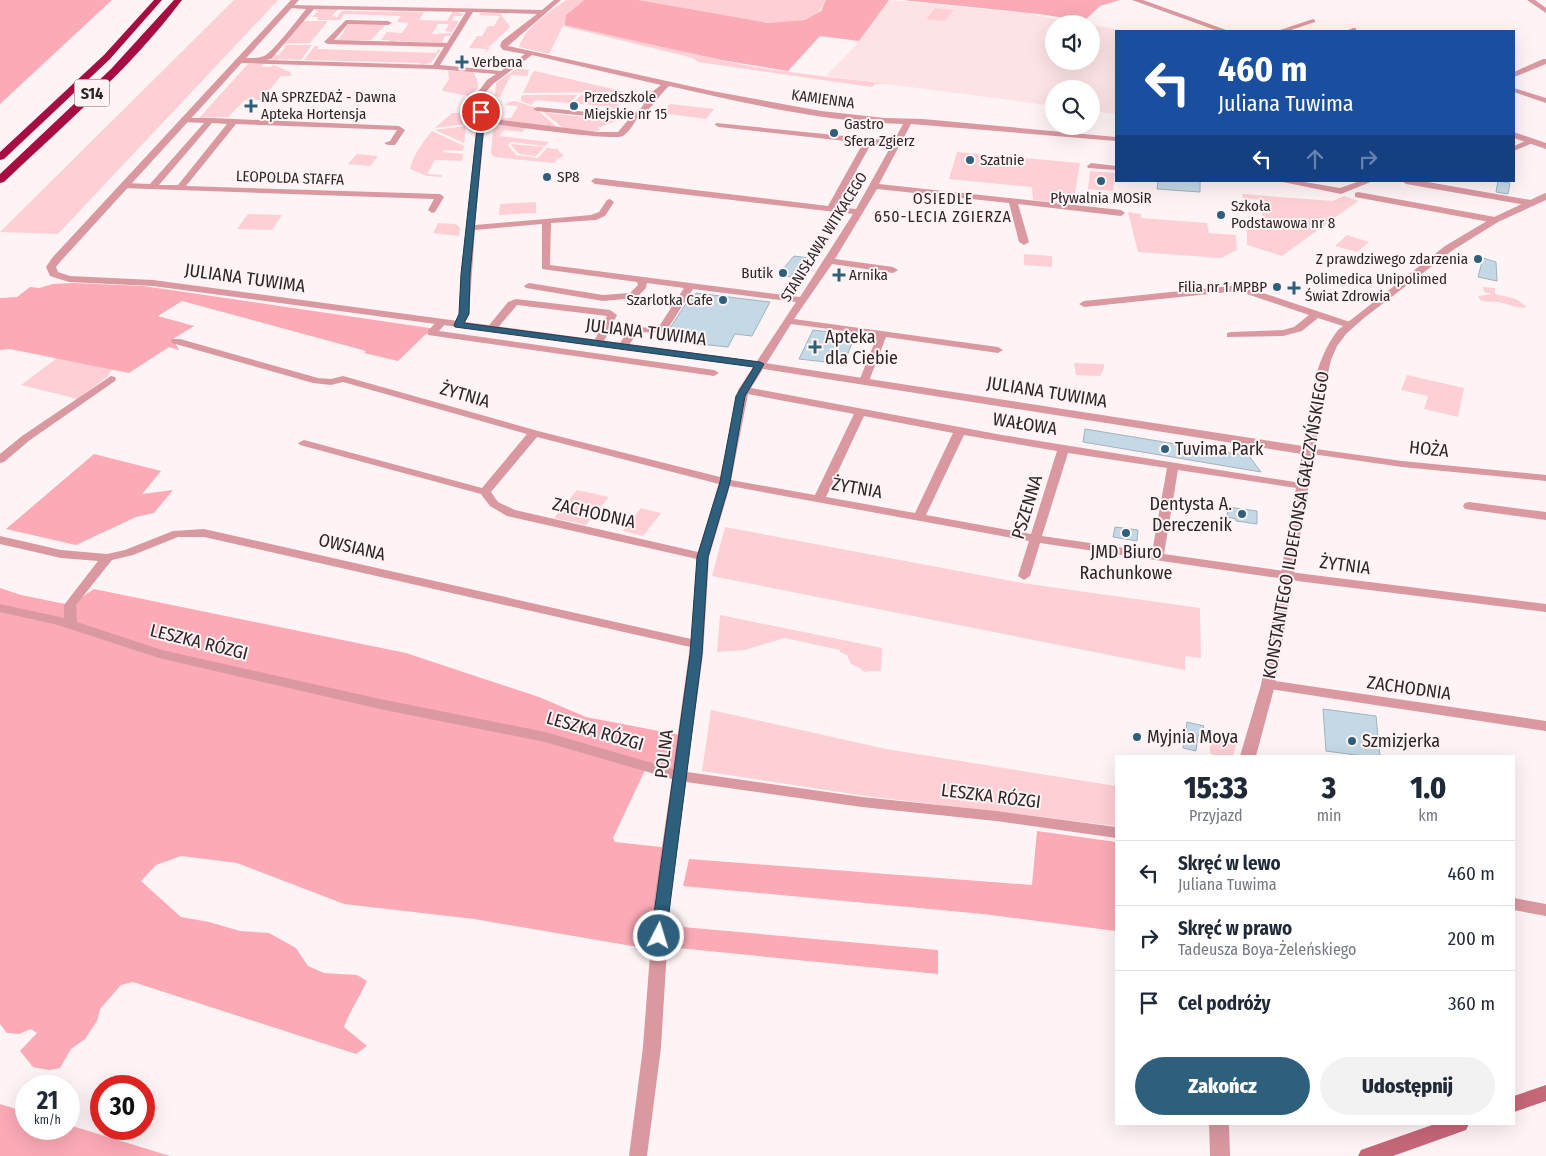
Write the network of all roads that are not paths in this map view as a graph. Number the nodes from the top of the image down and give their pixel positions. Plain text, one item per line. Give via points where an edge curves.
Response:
1 (158, 0) edge
2 (178, 0) edge
3 (558, 0) edge
4 (1136, 0) edge
5 (1530, 0) edge
6 (292, 3) edge
7 (312, 7) junction
8 (471, 10) junction
9 (1546, 11) edge
10 (542, 12) junction
11 (1313, 21) dead end
12 (1222, 30) edge
13 (1284, 30) edge
14 (379, 36) junction
15 (449, 45) junction
16 (532, 53) junction
17 (268, 57) junction
18 (238, 61) junction
19 (1546, 61) edge
20 (248, 62) junction
21 (276, 63) junction
22 (435, 67) junction
23 (503, 73) junction
24 (1515, 75) edge
25 (1515, 81) edge
26 (668, 83) junction
27 (1515, 90) edge
28 (1546, 92) edge
29 (1546, 101) edge
30 (537, 109) dead end
31 (634, 116) junction
32 (184, 120) junction
33 (211, 120) junction
34 (481, 120) junction
35 (234, 121) junction
36 (908, 122) junction
37 (720, 125) dead end
38 (1515, 135) edge
39 (1115, 139) edge
40 (868, 141) junction
41 (1533, 141) junction
42 (388, 143) dead end
43 (896, 144) junction
44 (1546, 146) edge
45 (1515, 148) edge
46 (0, 157) edge
47 (1091, 166) dead end
48 (1115, 168) edge
49 (0, 180) edge
50 (595, 181) dead end
51 (1288, 182) edge
52 (1366, 182) edge
53 (1412, 182) edge
54 (125, 186) junction
55 (874, 186) junction
56 (152, 187) junction
57 (180, 188) junction
58 (1358, 195) dead end
59 (1546, 196) edge
60 (610, 202) dead end
61 (1013, 202) junction
62 (1531, 203) junction
63 (831, 208) junction
64 (432, 210) dead end
65 (858, 212) junction
66 (1121, 214) dead end
67 (1495, 220) junction
68 (547, 221) junction
69 (471, 227) junction
70 (1024, 242) dead end
71 (829, 261) junction
72 (893, 270) dead end
73 (641, 279) junction
74 (529, 286) dead end
75 (690, 286) junction
76 (802, 300) junction
77 (1084, 304) dead end
78 (1316, 314) junction
79 (788, 321) junction
80 (441, 323) junction
81 (458, 325) junction
82 (1349, 325) junction
83 (491, 329) junction
84 (880, 334) junction
85 (1231, 335) dead end
86 (176, 341) dead end
87 (598, 343) junction
88 (623, 346) junction
89 (998, 350) dead end
90 (691, 355) junction
91 (760, 364) junction
92 (683, 368) junction
93 (714, 373) dead end
94 (111, 379) dead end
95 (864, 381) junction
96 (743, 390) junction
97 (861, 411) junction
98 (960, 431) junction
99 (534, 434) junction
100 (304, 443) dead end
101 (1064, 448) junction
102 (1309, 450) junction
103 (0, 460) edge
104 (1173, 467) junction
105 (1546, 478) edge
106 (725, 482) junction
107 (1303, 486) junction
108 (485, 492) junction
109 (819, 499) junction
110 (1469, 506) dead end
111 (1546, 516) edge
112 (919, 517) junction
113 (1036, 539) junction
114 (0, 540) edge
115 (1157, 556) junction
116 (108, 557) junction
117 (703, 557) junction
118 (1287, 575) junction
119 (1024, 576) dead end
120 (0, 608) edge
121 (1546, 608) edge
122 (71, 625) junction
123 (696, 644) junction
124 (1268, 685) junction
125 (1546, 726) edge
126 (1248, 755) edge
127 (680, 776) junction
128 (1115, 833) edge
129 (1515, 904) edge
130 (1546, 910) edge
131 (1546, 1093) edge
132 (1515, 1104) edge
133 (1220, 1125) edge
134 (1456, 1125) edge
135 (638, 1156) edge
136 (1220, 1156) edge
137 (1368, 1156) edge

1 - 46 highway, S14 via 107,57
2 - 49 highway, S14 via 105,80
3 - 10 street
4 - 12 street
5 - 9 street
6 - 7 street
6 - 18 street
7 - 8 street
7 - 17 street
8 - 10 street
8 - 15 street
10 - 16 street, KAMIENNA via 504,46
11 - 13 street
14 - 14 street via 328,42 346,22 388,23
14 - 15 street
15 - 22 street
16 - 23 street
16 - 26 street, KAMIENNA
17 - 20 street
17 - 21 street
18 - 20 street
18 - 32 street
19 - 24 street
20 - 21 street
21 - 22 street
22 - 23 street
23 - 34 street via 483,90
25 - 28 street
26 - 31 street via 655,94 642,113
26 - 36 street, KAMIENNA via 802,110
27 - 29 street
30 - 31 street
31 - 34 street via 622,133 615,135
32 - 33 street
32 - 54 street
33 - 35 street
33 - 56 street
34 - 69 street
35 - 42 street via 399,128 401,130 392,143
35 - 57 street
36 - 39 street, KAMIENNA
36 - 43 street, STANISŁAWA WITKACEGO
37 - 40 street
38 - 41 street
40 - 43 street
40 - 63 street
41 - 44 street
41 - 45 street
43 - 55 street, STANISŁAWA WITKACEGO
47 - 48 street
50 - 63 street
51 - 52 street via 1341,191
53 - 62 street
54 - 56 street, LEOPOLDA STAFFA
54 - 80 street, JULIANA TUWIMA via 56,260 51,271 57,276 153,283
55 - 61 street
55 - 65 street, STANISŁAWA WITKACEGO
56 - 57 street, LEOPOLDA STAFFA
57 - 64 street, LEOPOLDA STAFFA via 440,197
58 - 67 street
59 - 62 street, KONSTANTEGO ILDEFONSA GAŁCZYŃSKIEGO
60 - 68 street via 602,214 593,218
61 - 66 street
61 - 70 street
62 - 67 street, KONSTANTEGO ILDEFONSA GAŁCZYŃSKIEGO
63 - 65 street
65 - 71 street, STANISŁAWA WITKACEGO
67 - 82 street, KONSTANTEGO ILDEFONSA GAŁCZYŃSKIEGO via 1450,248
68 - 69 street
68 - 73 street via 545,267
69 - 81 street via 464,314
71 - 72 street
71 - 76 street, STANISŁAWA WITKACEGO
73 - 74 street via 643,286 633,296 603,298
73 - 75 street
75 - 76 street
75 - 88 street via 661,331 635,329
76 - 79 street, STANISŁAWA WITKACEGO
77 - 78 street via 1239,288
78 - 82 street
78 - 85 street via 1298,329 1283,333
79 - 84 street
79 - 91 street, STANISŁAWA WITKACEGO
80 - 81 street, JULIANA TUWIMA
80 - 92 street via 432,333
81 - 83 street, JULIANA TUWIMA
82 - 102 street, KONSTANTEGO ILDEFONSA GAŁCZYŃSKIEGO via 1332,345 1325,360
83 - 87 street, JULIANA TUWIMA
83 - 87 street via 516,302 610,313 612,315
84 - 89 street
84 - 95 street via 881,339
86 - 99 street, ŻYTNIA via 317,381 343,379
87 - 88 street, JULIANA TUWIMA
88 - 90 street, JULIANA TUWIMA
90 - 91 street, JULIANA TUWIMA
90 - 92 street
91 - 95 street, JULIANA TUWIMA
91 - 96 street, POLNA
92 - 93 street
94 - 103 street
95 - 102 street, JULIANA TUWIMA
96 - 97 street, WAŁOWA
96 - 106 street, POLNA
97 - 98 street, WAŁOWA
97 - 109 street
98 - 101 street, WAŁOWA
98 - 112 street
99 - 106 street, ŻYTNIA
99 - 108 street
100 - 108 street, ZACHODNIA
101 - 104 street, WAŁOWA
101 - 113 street, PSZENNA
102 - 105 street, HOŻA via 1402,464
102 - 107 street, KONSTANTEGO ILDEFONSA GAŁCZYŃSKIEGO
104 - 107 street, WAŁOWA
104 - 115 street
106 - 109 street, ŻYTNIA
106 - 117 street, POLNA
107 - 118 street, KONSTANTEGO ILDEFONSA GAŁCZYŃSKIEGO
108 - 117 street, ZACHODNIA via 494,504 511,513
109 - 112 street, ŻYTNIA
110 - 111 street
112 - 113 street, ŻYTNIA
113 - 115 street, ŻYTNIA
113 - 119 street, PSZENNA
114 - 116 street, OWSIANA via 91,558
115 - 118 street, ŻYTNIA
116 - 122 street via 70,605
116 - 123 street, OWSIANA via 176,534 204,533
117 - 123 street, POLNA
118 - 121 street, ŻYTNIA
118 - 124 street, KONSTANTEGO ILDEFONSA GAŁCZYŃSKIEGO
120 - 122 street, LESZKA RÓZGI
122 - 127 street, LESZKA RÓZGI via 159,654 545,737
123 - 127 street, POLNA
124 - 125 street, ZACHODNIA
124 - 126 street, KONSTANTEGO ILDEFONSA GAŁCZYŃSKIEGO
127 - 128 street, LESZKA RÓZGI
127 - 135 street, POLNA via 662,901 652,1047
129 - 130 street
131 - 132 main road
133 - 136 street
134 - 137 main road

